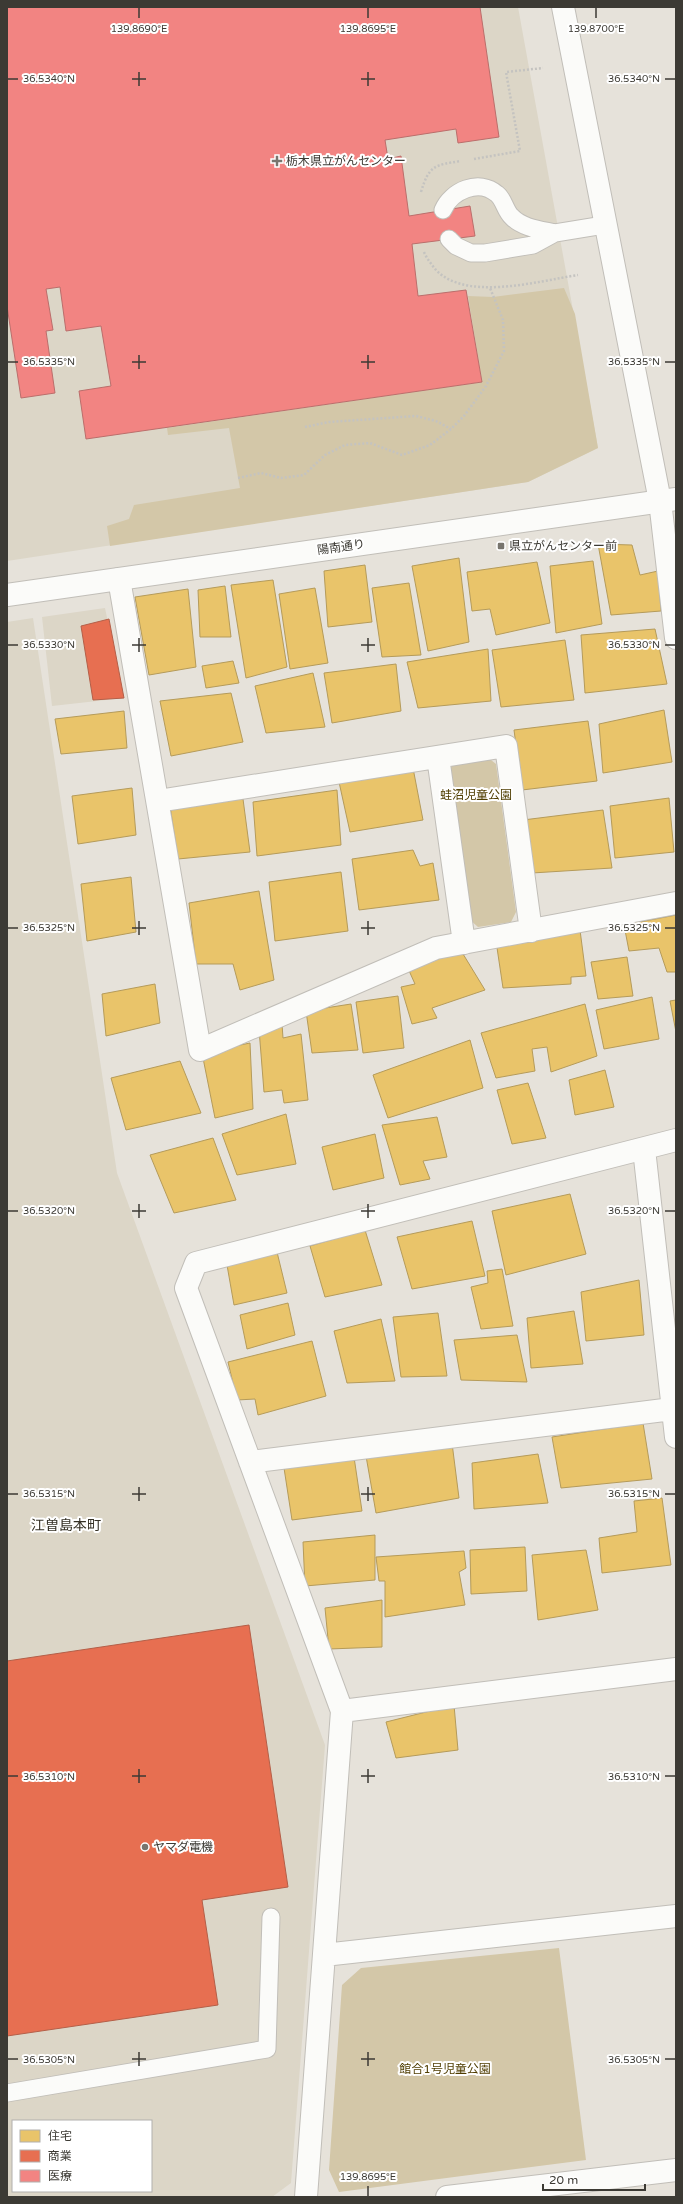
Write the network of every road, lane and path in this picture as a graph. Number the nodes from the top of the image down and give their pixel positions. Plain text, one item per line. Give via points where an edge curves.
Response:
1 (563, 7) edge
2 (443, 210) dead end
3 (604, 225) junction
4 (555, 233) junction
5 (449, 239) dead end
6 (490, 288) dead end
7 (305, 427) dead end
8 (451, 429) junction
9 (238, 478) dead end
10 (668, 500) edge
11 (119, 579) junction
12 (7, 595) edge
13 (676, 638) edge
14 (438, 757) junction
15 (158, 801) junction
16 (676, 903) edge
17 (531, 930) junction
18 (464, 943) junction
19 (676, 1140) edge
20 (644, 1149) junction
21 (672, 1409) junction
22 (676, 1436) edge
23 (250, 1462) junction
24 (676, 1669) edge
25 (342, 1711) junction
26 (676, 1916) edge
27 (271, 1917) dead end
28 (324, 1955) junction
29 (7, 2092) edge
30 (676, 2170) edge
31 (306, 2197) edge
32 (447, 2197) edge

1 - 3 street
2 - 4 lane via 452,196 461,190 486,188 497,194 512,217 524,224
3 - 4 lane
3 - 10 street
4 - 5 lane via 533,245 485,253 471,253 456,246
6 - 8 path via 503,320 504,351 486,386
7 - 8 path via 329,422 416,416 436,421
8 - 9 path via 430,445 402,455 370,443 345,445 325,455 304,475 281,478 261,473
10 - 11 street, 陽南通り
10 - 13 street
11 - 12 street, 陽南通り
11 - 15 street
14 - 15 street
14 - 17 street via 506,746
14 - 18 street
15 - 18 street via 200,1050 436,948
16 - 17 street
17 - 18 street
19 - 20 street
20 - 21 street
20 - 23 street via 196,1263 186,1288
21 - 22 street
21 - 23 street
23 - 25 street
24 - 25 street
25 - 28 street
26 - 28 street
27 - 29 lane via 267,2049
28 - 31 street
30 - 32 street

